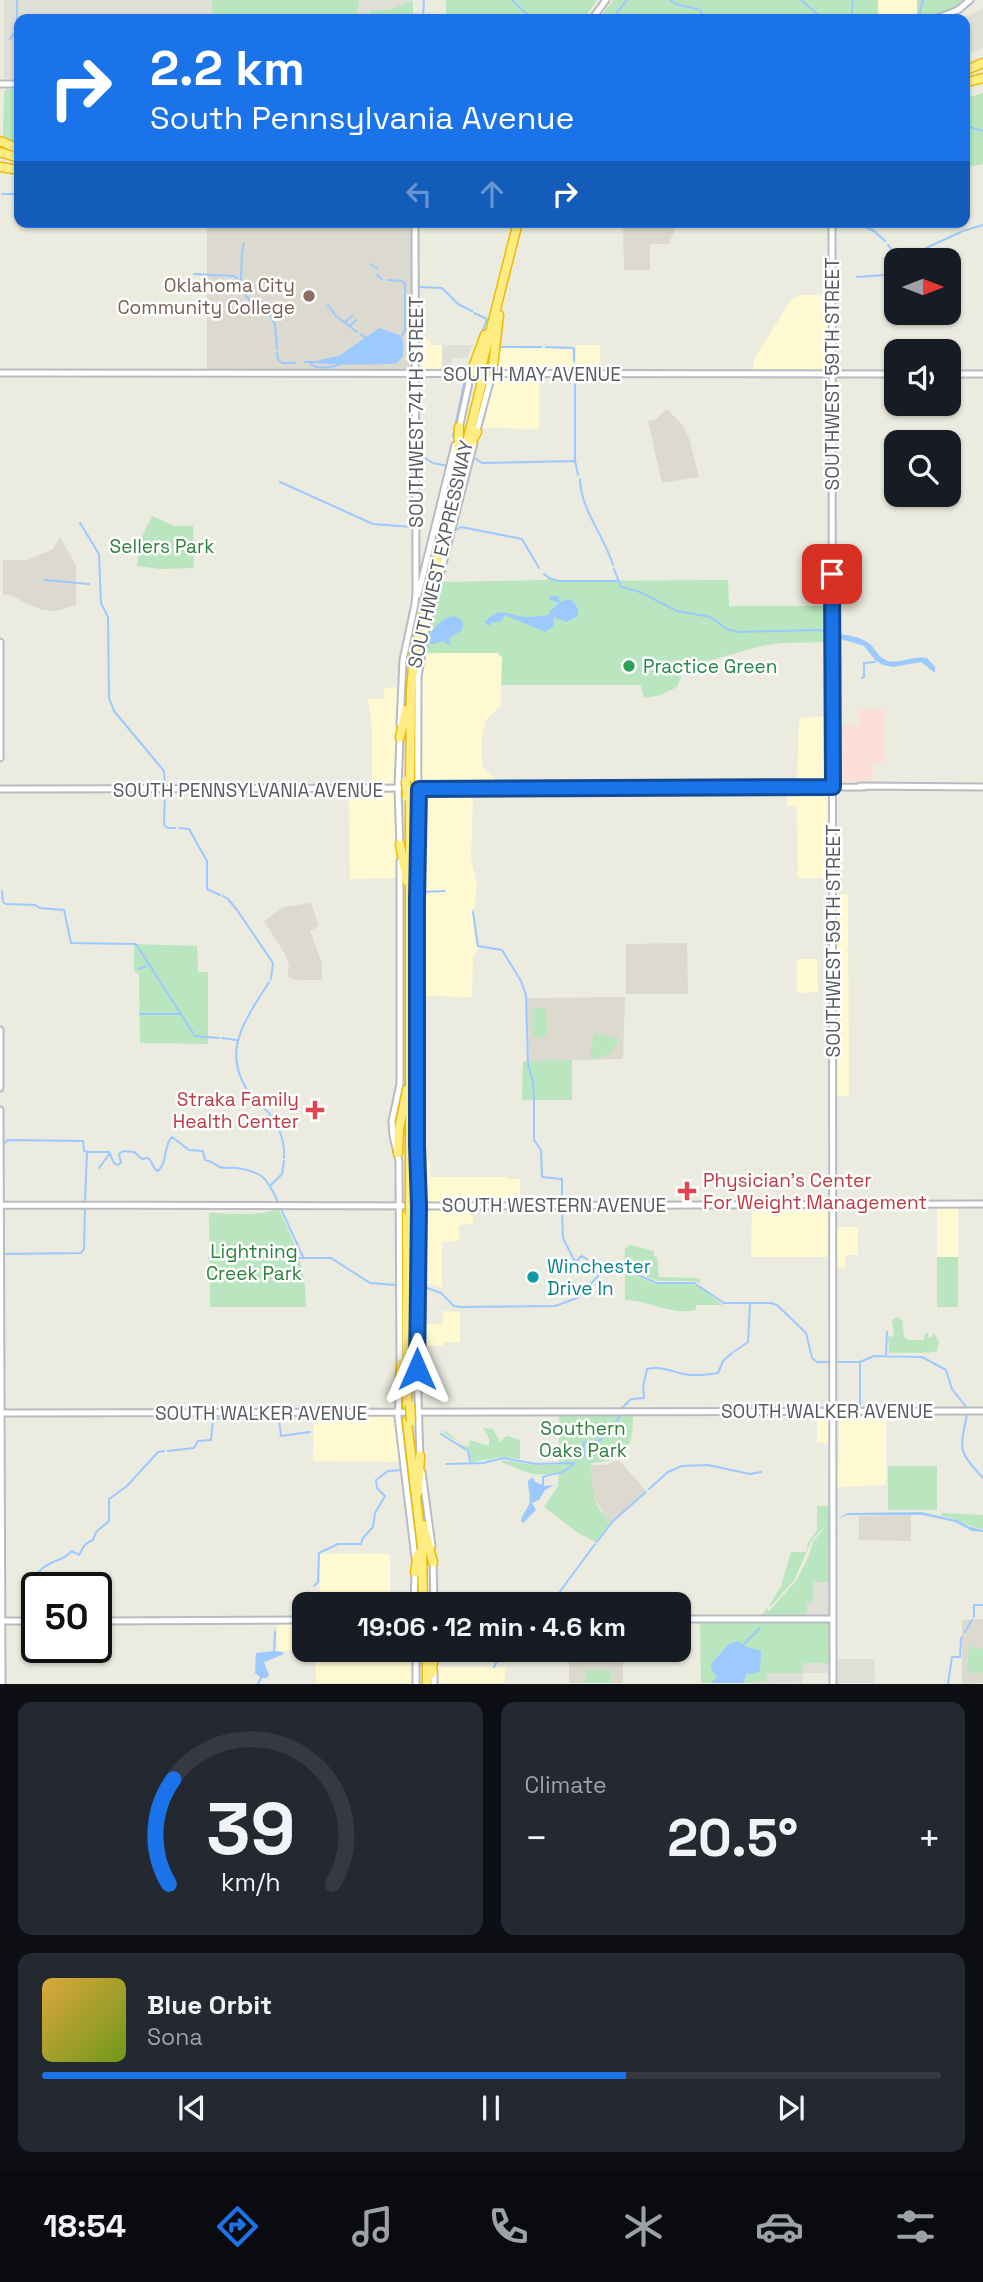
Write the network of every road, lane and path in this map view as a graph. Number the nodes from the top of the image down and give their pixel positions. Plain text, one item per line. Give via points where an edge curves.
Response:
1 (972, 0) edge
2 (948, 14) edge
3 (954, 14) edge
4 (415, 228) edge
5 (517, 228) edge
6 (518, 228) edge
7 (832, 228) edge
8 (497, 314) junction
9 (486, 370) junction
10 (0, 373) edge
11 (415, 373) junction
12 (471, 373) junction
13 (832, 374) junction
14 (884, 374) edge
15 (961, 374) edge
16 (983, 374) edge
17 (479, 383) junction
18 (459, 427) junction
19 (477, 432) junction
20 (459, 462) junction
21 (415, 604) junction
22 (0, 642) edge
23 (407, 710) junction
24 (410, 719) junction
25 (400, 737) junction
26 (418, 756) junction
27 (0, 758) edge
28 (408, 780) junction
29 (833, 787) junction
30 (983, 787) edge
31 (0, 789) edge
32 (398, 789) junction
33 (419, 789) junction
34 (408, 798) junction
35 (400, 845) junction
36 (407, 881) junction
37 (417, 895) junction
38 (410, 926) junction
39 (0, 1030) edge
40 (0, 1088) edge
41 (407, 1090) junction
42 (0, 1110) edge
43 (400, 1122) junction
44 (411, 1123) junction
45 (392, 1131) junction
46 (398, 1153) junction
47 (418, 1169) junction
48 (409, 1197) junction
49 (834, 1204) junction
50 (983, 1204) edge
51 (0, 1205) edge
52 (398, 1206) junction
53 (419, 1206) junction
54 (409, 1215) junction
55 (400, 1256) junction
56 (417, 1259) junction
57 (408, 1293) junction
58 (409, 1332) junction
59 (417, 1369) junction
60 (400, 1378) junction
61 (408, 1405) junction
62 (983, 1411) edge
63 (833, 1412) junction
64 (1, 1413) edge
65 (398, 1413) junction
66 (418, 1413) junction
67 (409, 1422) junction
68 (402, 1451) junction
69 (420, 1456) junction
70 (416, 1491) junction
71 (421, 1526) junction
72 (433, 1562) junction
73 (415, 1572) junction
74 (414, 1592) edge
75 (424, 1592) edge
76 (434, 1592) edge
77 (691, 1619) edge
78 (832, 1619) junction
79 (292, 1620) edge
80 (1, 1621) edge
81 (21, 1621) edge
82 (112, 1621) edge
83 (426, 1662) edge
84 (426, 1683) edge
85 (2, 1684) edge
86 (833, 1684) edge

1 - 2 main road
1 - 3 main road
4 - 11 main road, SOUTHWEST 74TH STREET
5 - 8 highway, SOUTHWEST EXPRESSWAY
6 - 8 highway, SOUTHWEST EXPRESSWAY
7 - 13 main road, SOUTHWEST 59TH STREET
8 - 9 highway, SOUTHWEST EXPRESSWAY
8 - 12 highway
9 - 12 main road, SOUTH MAY AVENUE
9 - 13 main road, SOUTH MAY AVENUE
9 - 17 highway, SOUTHWEST EXPRESSWAY, bridge
10 - 11 main road, SOUTH MAY AVENUE
11 - 12 main road, SOUTH MAY AVENUE
11 - 21 main road, SOUTHWEST 74TH STREET
12 - 17 main road
13 - 14 main road, SOUTH MAY AVENUE
13 - 29 main road, SOUTHWEST 59TH STREET
15 - 16 main road
17 - 18 main road
17 - 19 main road, SOUTHWEST 74TH STREET
17 - 20 highway, SOUTHWEST EXPRESSWAY
18 - 20 highway
18 - 21 main road
19 - 20 highway
19 - 26 main road, SOUTHWEST 74TH STREET via 423,644 418,677
20 - 23 highway, SOUTHWEST EXPRESSWAY via 413,641
20 - 24 highway, SOUTHWEST EXPRESSWAY via 417,642
21 - 25 main road, SOUTHWEST 74TH STREET via 403,660
22 - 27 main road
23 - 25 highway
23 - 28 highway, SOUTHWEST EXPRESSWAY
24 - 26 highway
24 - 28 highway, SOUTHWEST EXPRESSWAY
25 - 28 main road, SOUTHWEST 74TH STREET
26 - 28 main road, SOUTHWEST 74TH STREET
28 - 32 main road, SOUTHWEST 74TH STREET
28 - 33 main road, SOUTHWEST 74TH STREET
28 - 34 highway, SOUTHWEST EXPRESSWAY, bridge
29 - 30 main road, SOUTH PENNSYLVANIA AVENUE
29 - 33 main road, SOUTH PENNSYLVANIA AVENUE
29 - 49 main road, SOUTHWEST 59TH STREET
31 - 32 main road, SOUTH PENNSYLVANIA AVENUE
32 - 33 main road, SOUTH PENNSYLVANIA AVENUE
32 - 34 main road, SOUTHWEST 74TH STREET
33 - 34 main road, SOUTHWEST 74TH STREET
34 - 35 main road, SOUTHWEST 74TH STREET
34 - 36 highway, SOUTHWEST EXPRESSWAY
34 - 37 main road, SOUTHWEST 74TH STREET
34 - 38 highway, SOUTHWEST EXPRESSWAY
35 - 36 highway
35 - 45 main road, SOUTHWEST 74TH STREET via 400,1084
36 - 41 highway, SOUTHWEST EXPRESSWAY
37 - 38 highway
37 - 47 main road, SOUTHWEST 74TH STREET
38 - 44 highway, SOUTHWEST EXPRESSWAY
39 - 40 main road
41 - 43 highway
41 - 48 highway, SOUTHWEST EXPRESSWAY
42 - 51 main road
43 - 45 highway
43 - 46 highway
44 - 47 highway
44 - 48 highway, SOUTHWEST EXPRESSWAY
45 - 46 main road, SOUTHWEST 74TH STREET
46 - 48 main road, SOUTHWEST 74TH STREET
47 - 48 main road, SOUTHWEST 74TH STREET
48 - 52 main road, SOUTHWEST 74TH STREET
48 - 53 main road, SOUTHWEST 74TH STREET
48 - 54 highway, SOUTHWEST EXPRESSWAY, bridge
49 - 50 main road, SOUTH WESTERN AVENUE
49 - 53 main road, SOUTH WESTERN AVENUE
49 - 63 main road, SOUTHWEST 59TH STREET
51 - 52 main road, SOUTH WESTERN AVENUE
51 - 64 main road
52 - 53 main road, SOUTH WESTERN AVENUE
52 - 54 main road, SOUTHWEST 74TH STREET
53 - 54 main road, SOUTHWEST 74TH STREET
54 - 55 main road, SOUTHWEST 74TH STREET
54 - 56 main road, SOUTHWEST 74TH STREET
54 - 57 highway, SOUTHWEST EXPRESSWAY
55 - 57 highway
55 - 60 main road, SOUTHWEST 74TH STREET
56 - 57 highway
56 - 59 main road, SOUTHWEST 74TH STREET
57 - 58 highway, SOUTHWEST EXPRESSWAY
58 - 59 highway
58 - 60 highway
58 - 61 highway, SOUTHWEST EXPRESSWAY
59 - 61 main road, SOUTHWEST 74TH STREET
60 - 61 main road, SOUTHWEST 74TH STREET
61 - 65 main road, SOUTHWEST 74TH STREET
61 - 66 main road, SOUTHWEST 74TH STREET
61 - 67 highway, SOUTHWEST EXPRESSWAY, bridge
62 - 63 main road, SOUTH WALKER AVENUE
63 - 66 main road, SOUTH WALKER AVENUE
63 - 78 main road, SOUTHWEST 59TH STREET
64 - 65 main road, SOUTH WALKER AVENUE
64 - 80 main road
65 - 66 main road, SOUTH WALKER AVENUE
65 - 67 main road, SOUTHWEST 74TH STREET
66 - 67 main road, SOUTHWEST 74TH STREET
67 - 68 main road, SOUTHWEST 74TH STREET
67 - 69 main road, SOUTHWEST 74TH STREET
67 - 70 highway, SOUTHWEST EXPRESSWAY
68 - 70 highway
68 - 73 main road, SOUTHWEST 74TH STREET
69 - 70 highway
69 - 72 main road, SOUTHWEST 74TH STREET
70 - 71 highway, SOUTHWEST EXPRESSWAY
71 - 72 highway
71 - 73 highway
71 - 75 highway, SOUTHWEST EXPRESSWAY
72 - 76 main road, SOUTHWEST 74TH STREET
73 - 74 main road, SOUTHWEST 74TH STREET
77 - 78 main road
78 - 86 main road, SOUTHWEST 59TH STREET
79 - 82 main road
80 - 81 main road
80 - 85 main road
83 - 84 highway

